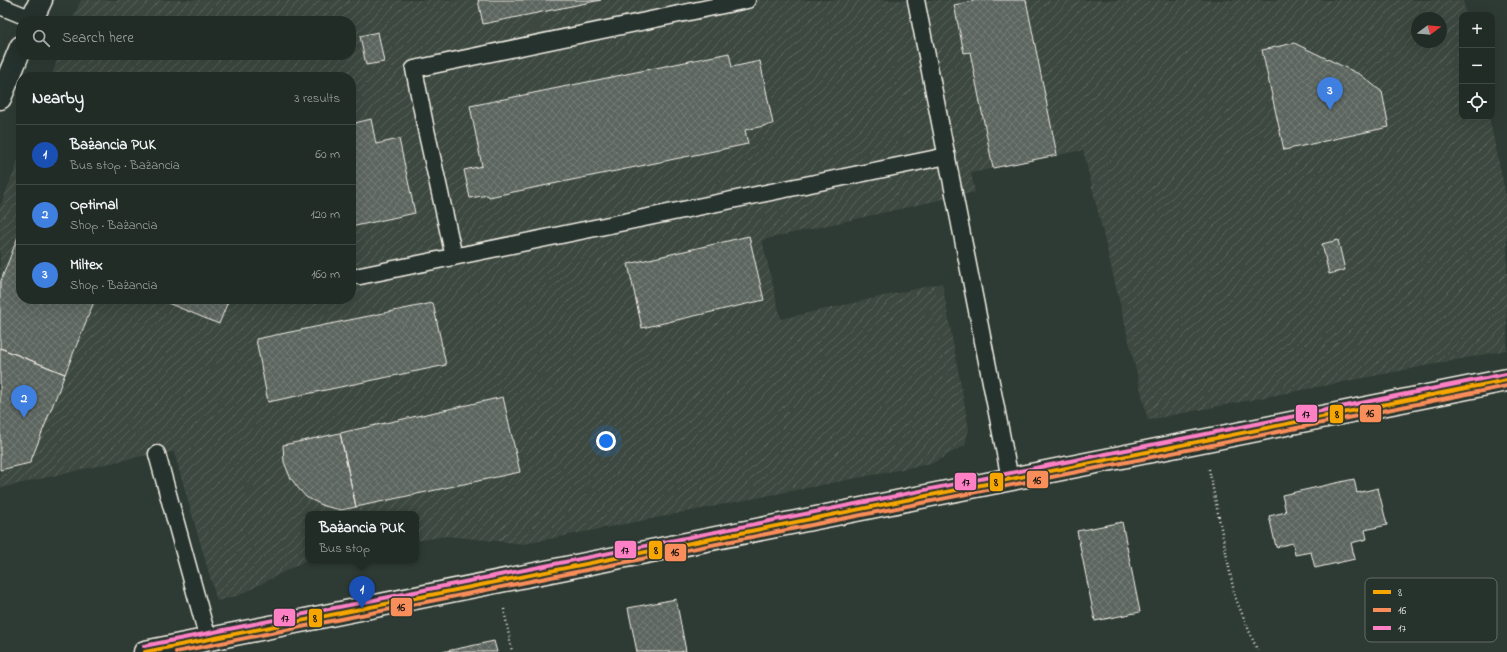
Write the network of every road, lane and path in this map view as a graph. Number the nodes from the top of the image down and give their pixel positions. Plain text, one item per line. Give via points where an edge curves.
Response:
1 (747, 0) edge
2 (916, 0) edge
3 (0, 6) edge
4 (35, 13) edge
5 (16, 59) edge
6 (0, 98) edge
7 (947, 156) junction
8 (454, 256) junction
9 (360, 276) dead end
10 (1507, 380) edge
11 (1203, 441) junction
12 (157, 454) dead end
13 (1010, 479) junction
14 (499, 581) junction
15 (208, 639) junction
16 (145, 652) edge
17 (512, 652) edge
18 (1258, 652) edge

1 - 8 lane via 414,69
2 - 7 lane
3 - 4 lane
5 - 6 street
7 - 8 lane
7 - 13 lane
8 - 9 lane
10 - 11 street
11 - 13 street
11 - 18 path via 1235,597
12 - 15 lane
13 - 14 street
14 - 15 street
14 - 17 path
15 - 16 street

